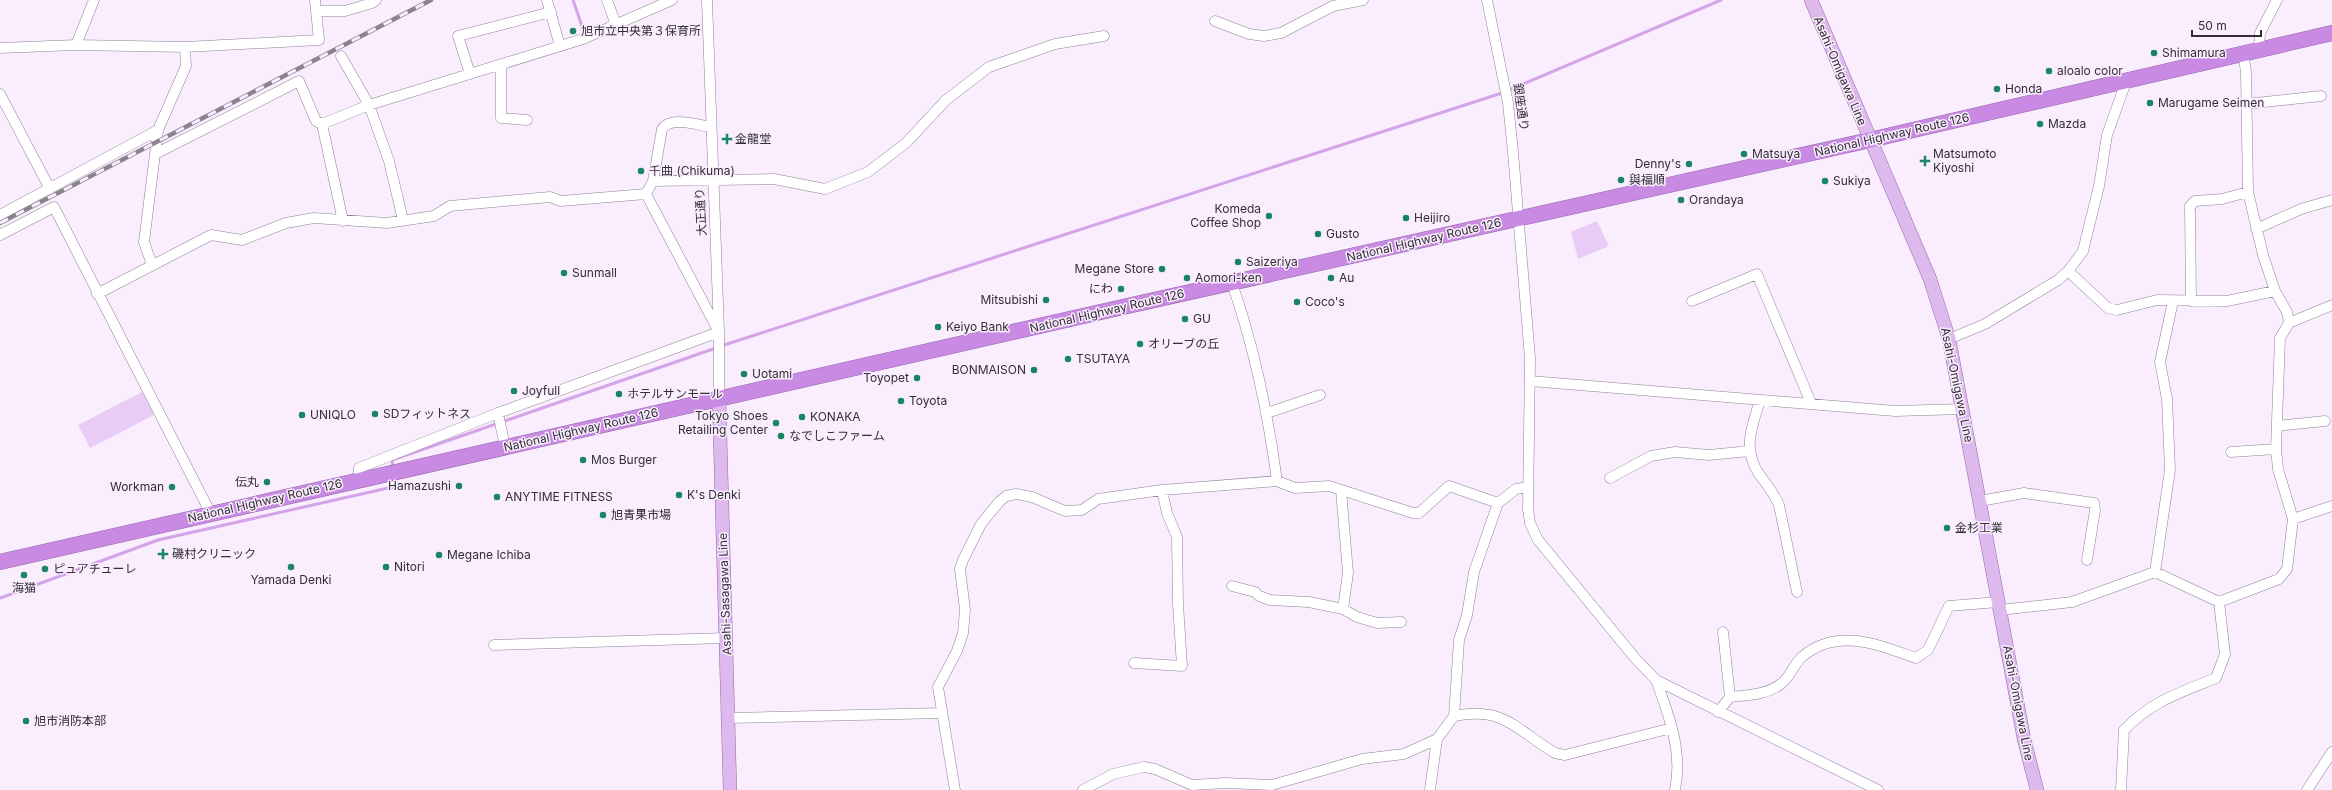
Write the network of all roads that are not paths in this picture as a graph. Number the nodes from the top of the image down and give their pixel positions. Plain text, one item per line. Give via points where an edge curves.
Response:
1 (94, 0) edge
2 (315, 0) edge
3 (376, 0) edge
4 (547, 0) edge
5 (607, 0) edge
6 (672, 0) edge
7 (707, 0) edge
8 (1363, 0) edge
9 (1487, 0) edge
10 (1811, 0) edge
11 (2277, 0) edge
12 (316, 12) junction
13 (550, 12) junction
14 (1215, 21) dead end
15 (616, 25) junction
16 (2332, 33) edge
17 (1104, 36) dead end
18 (76, 45) junction
19 (560, 46) junction
20 (185, 47) junction
21 (0, 48) edge
22 (2258, 50) junction
23 (2243, 53) junction
24 (341, 56) dead end
25 (501, 64) junction
26 (470, 74) junction
27 (2127, 79) junction
28 (0, 94) edge
29 (2321, 96) dead end
30 (2246, 104) junction
31 (369, 105) junction
32 (527, 120) dead end
33 (322, 124) junction
34 (711, 126) junction
35 (158, 130) junction
36 (1870, 140) junction
37 (156, 154) junction
38 (712, 180) junction
39 (653, 181) junction
40 (50, 189) junction
41 (2248, 192) junction
42 (646, 194) junction
43 (2332, 200) edge
44 (0, 215) edge
45 (1518, 219) junction
46 (403, 220) junction
47 (343, 221) junction
48 (2256, 229) junction
49 (0, 235) edge
50 (152, 265) junction
51 (2068, 271) junction
52 (1232, 283) junction
53 (2275, 292) junction
54 (98, 294) junction
55 (1692, 301) dead end
56 (2173, 301) junction
57 (2191, 301) junction
58 (2332, 305) edge
59 (2289, 323) junction
60 (719, 332) junction
61 (1949, 339) junction
62 (1530, 381) junction
63 (1320, 395) dead end
64 (719, 398) junction
65 (1760, 400) junction
66 (1812, 403) junction
67 (1963, 409) junction
68 (1267, 413) junction
69 (499, 419) junction
70 (2325, 421) dead end
71 (2277, 426) junction
72 (505, 447) junction
73 (2276, 449) junction
74 (1750, 451) junction
75 (2231, 452) dead end
76 (1610, 478) dead end
77 (359, 480) junction
78 (1277, 481) junction
79 (1528, 487) junction
80 (1162, 490) junction
81 (1341, 490) junction
82 (1980, 501) junction
83 (1498, 503) junction
84 (2332, 506) edge
85 (211, 514) junction
86 (2293, 519) junction
87 (2087, 560) dead end
88 (0, 562) edge
89 (2155, 572) junction
90 (1232, 586) dead end
91 (1797, 592) dead end
92 (2219, 602) junction
93 (1999, 606) junction
94 (1343, 609) junction
95 (1401, 622) dead end
96 (1722, 632) dead end
97 (726, 638) junction
98 (494, 645) dead end
99 (1134, 662) dead end
100 (1656, 680) junction
101 (1730, 697) junction
102 (1718, 712) junction
103 (942, 713) junction
104 (1454, 716) junction
105 (728, 718) junction
106 (1672, 728) junction
107 (1437, 739) junction
108 (2332, 752) edge
109 (1178, 781) junction
110 (730, 790) edge
111 (955, 790) edge
112 (1083, 790) edge
113 (1183, 790) edge
114 (1430, 790) edge
115 (1676, 790) edge
116 (1878, 790) edge
117 (2036, 790) edge
118 (2121, 790) edge
119 (2307, 790) edge

1 - 18 street
2 - 12 street
3 - 12 street via 346,10
4 - 13 street
5 - 15 street
6 - 15 street
7 - 34 street, 大正通り
8 - 14 street via 1333,6 1281,33 1264,36 1249,34
9 - 45 street, 銀座通り via 1507,98
10 - 36 main road, Asahi-Omigawa Line
11 - 22 street via 2260,34
12 - 20 street via 319,40
13 - 19 street
13 - 26 street via 458,36
15 - 19 street
16 - 22 highway, National Highway Route 126
17 - 38 street via 1055,44 989,67 946,100 906,143 868,172 825,189 774,179
18 - 20 street
18 - 21 street
19 - 25 street
20 - 35 street via 186,66
22 - 23 highway, National Highway Route 126
23 - 27 highway, National Highway Route 126
23 - 30 street
24 - 31 street
25 - 26 street
25 - 32 street via 501,118
26 - 31 street
27 - 36 highway, National Highway Route 126
27 - 51 street via 2107,135 2099,186 2083,251
28 - 40 street
29 - 30 street
30 - 41 street
31 - 33 street
31 - 46 street via 389,161
33 - 37 street via 316,121 299,81
33 - 47 street
34 - 38 street, 大正通り
34 - 39 street via 672,122 665,125 662,129
35 - 37 street
35 - 40 street
36 - 45 highway, National Highway Route 126
36 - 61 main road, Asahi-Omigawa Line via 1930,279
37 - 50 street via 144,242
38 - 39 street
38 - 60 street, 大正通り
39 - 42 street
40 - 44 street
41 - 48 street
41 - 57 street via 2222,199 2195,201 2190,206
42 - 46 street via 561,201 550,197 450,206 434,216
42 - 60 street
43 - 48 street via 2301,209
45 - 52 highway, National Highway Route 126
45 - 62 street, 銀座通り
46 - 47 street via 387,223
47 - 50 street via 314,218 286,223 242,240 211,235
48 - 53 street
49 - 54 street via 54,207
50 - 54 street
51 - 56 street via 2108,308 2126,310 2157,300
51 - 61 street via 2058,280 1985,324
52 - 64 highway, National Highway Route 126
52 - 68 street via 1254,357
53 - 57 street via 2227,301
53 - 59 street via 2287,312
54 - 85 street
55 - 66 street via 1757,274
56 - 57 street
56 - 89 street via 2160,362 2167,400 2170,470
58 - 59 street
59 - 71 street via 2280,338
60 - 64 street, 大正通り
60 - 69 street
61 - 67 main road, Asahi-Omigawa Line
62 - 65 street via 1602,389
62 - 79 street, 銀座通り
63 - 68 street
64 - 72 highway, National Highway Route 126
64 - 97 main road, Asahi-Sasagawa Line
65 - 66 street
65 - 74 street via 1748,441
66 - 67 street via 1895,411
67 - 82 main road, Asahi-Omigawa Line
68 - 78 street
69 - 72 street
69 - 77 street via 359,468
70 - 71 street
71 - 73 street
72 - 77 highway, National Highway Route 126
73 - 75 street
73 - 86 street via 2278,469
74 - 76 street via 1709,455 1675,452 1651,456
74 - 91 street via 1758,473 1774,493 1779,506
77 - 85 highway, National Highway Route 126
78 - 80 street
78 - 81 street via 1295,488 1329,486
79 - 83 street via 1516,489
79 - 100 street, 銀座通り via 1530,523 1545,549 1634,658
80 - 99 street via 1167,513 1177,537 1182,666
80 - 103 street via 1098,499 1082,510 1065,511 1049,502 1016,494 1006,496 999,502 981,524 962,560 960,569 965,610 963,633 955,656 938,687
81 - 83 street via 1413,514 1419,513 1449,486
81 - 94 street via 1348,573
82 - 87 street via 2024,493 2094,502
82 - 93 main road, Asahi-Omigawa Line
83 - 104 street via 1474,572 1467,615 1458,640
84 - 86 street
85 - 88 highway, National Highway Route 126
86 - 92 street via 2287,569 2279,579
89 - 92 street
89 - 93 street via 2072,602
90 - 94 street via 1255,592 1270,600 1309,602
92 - 118 street via 2225,654 2216,678 2160,701 2141,713 2124,730
93 - 101 street via 1949,606 1928,650 1916,658 1858,640 1819,646 1802,657 1782,683 1764,692
93 - 117 main road, Asahi-Omigawa Line
94 - 95 street via 1367,621
96 - 101 street
97 - 98 street
97 - 105 main road, Asahi-Sasagawa Line
100 - 102 street
100 - 106 street
101 - 102 street
102 - 116 street
103 - 105 street
103 - 111 street
104 - 106 street via 1466,714 1503,718 1555,754 1565,755
104 - 107 street
105 - 110 main road, Asahi-Sasagawa Line
106 - 115 street via 1678,755
107 - 109 street via 1404,754 1362,759 1272,785 1226,783 1192,786
107 - 114 street
108 - 119 street
109 - 112 street via 1155,769 1144,767 1113,774
109 - 113 street

